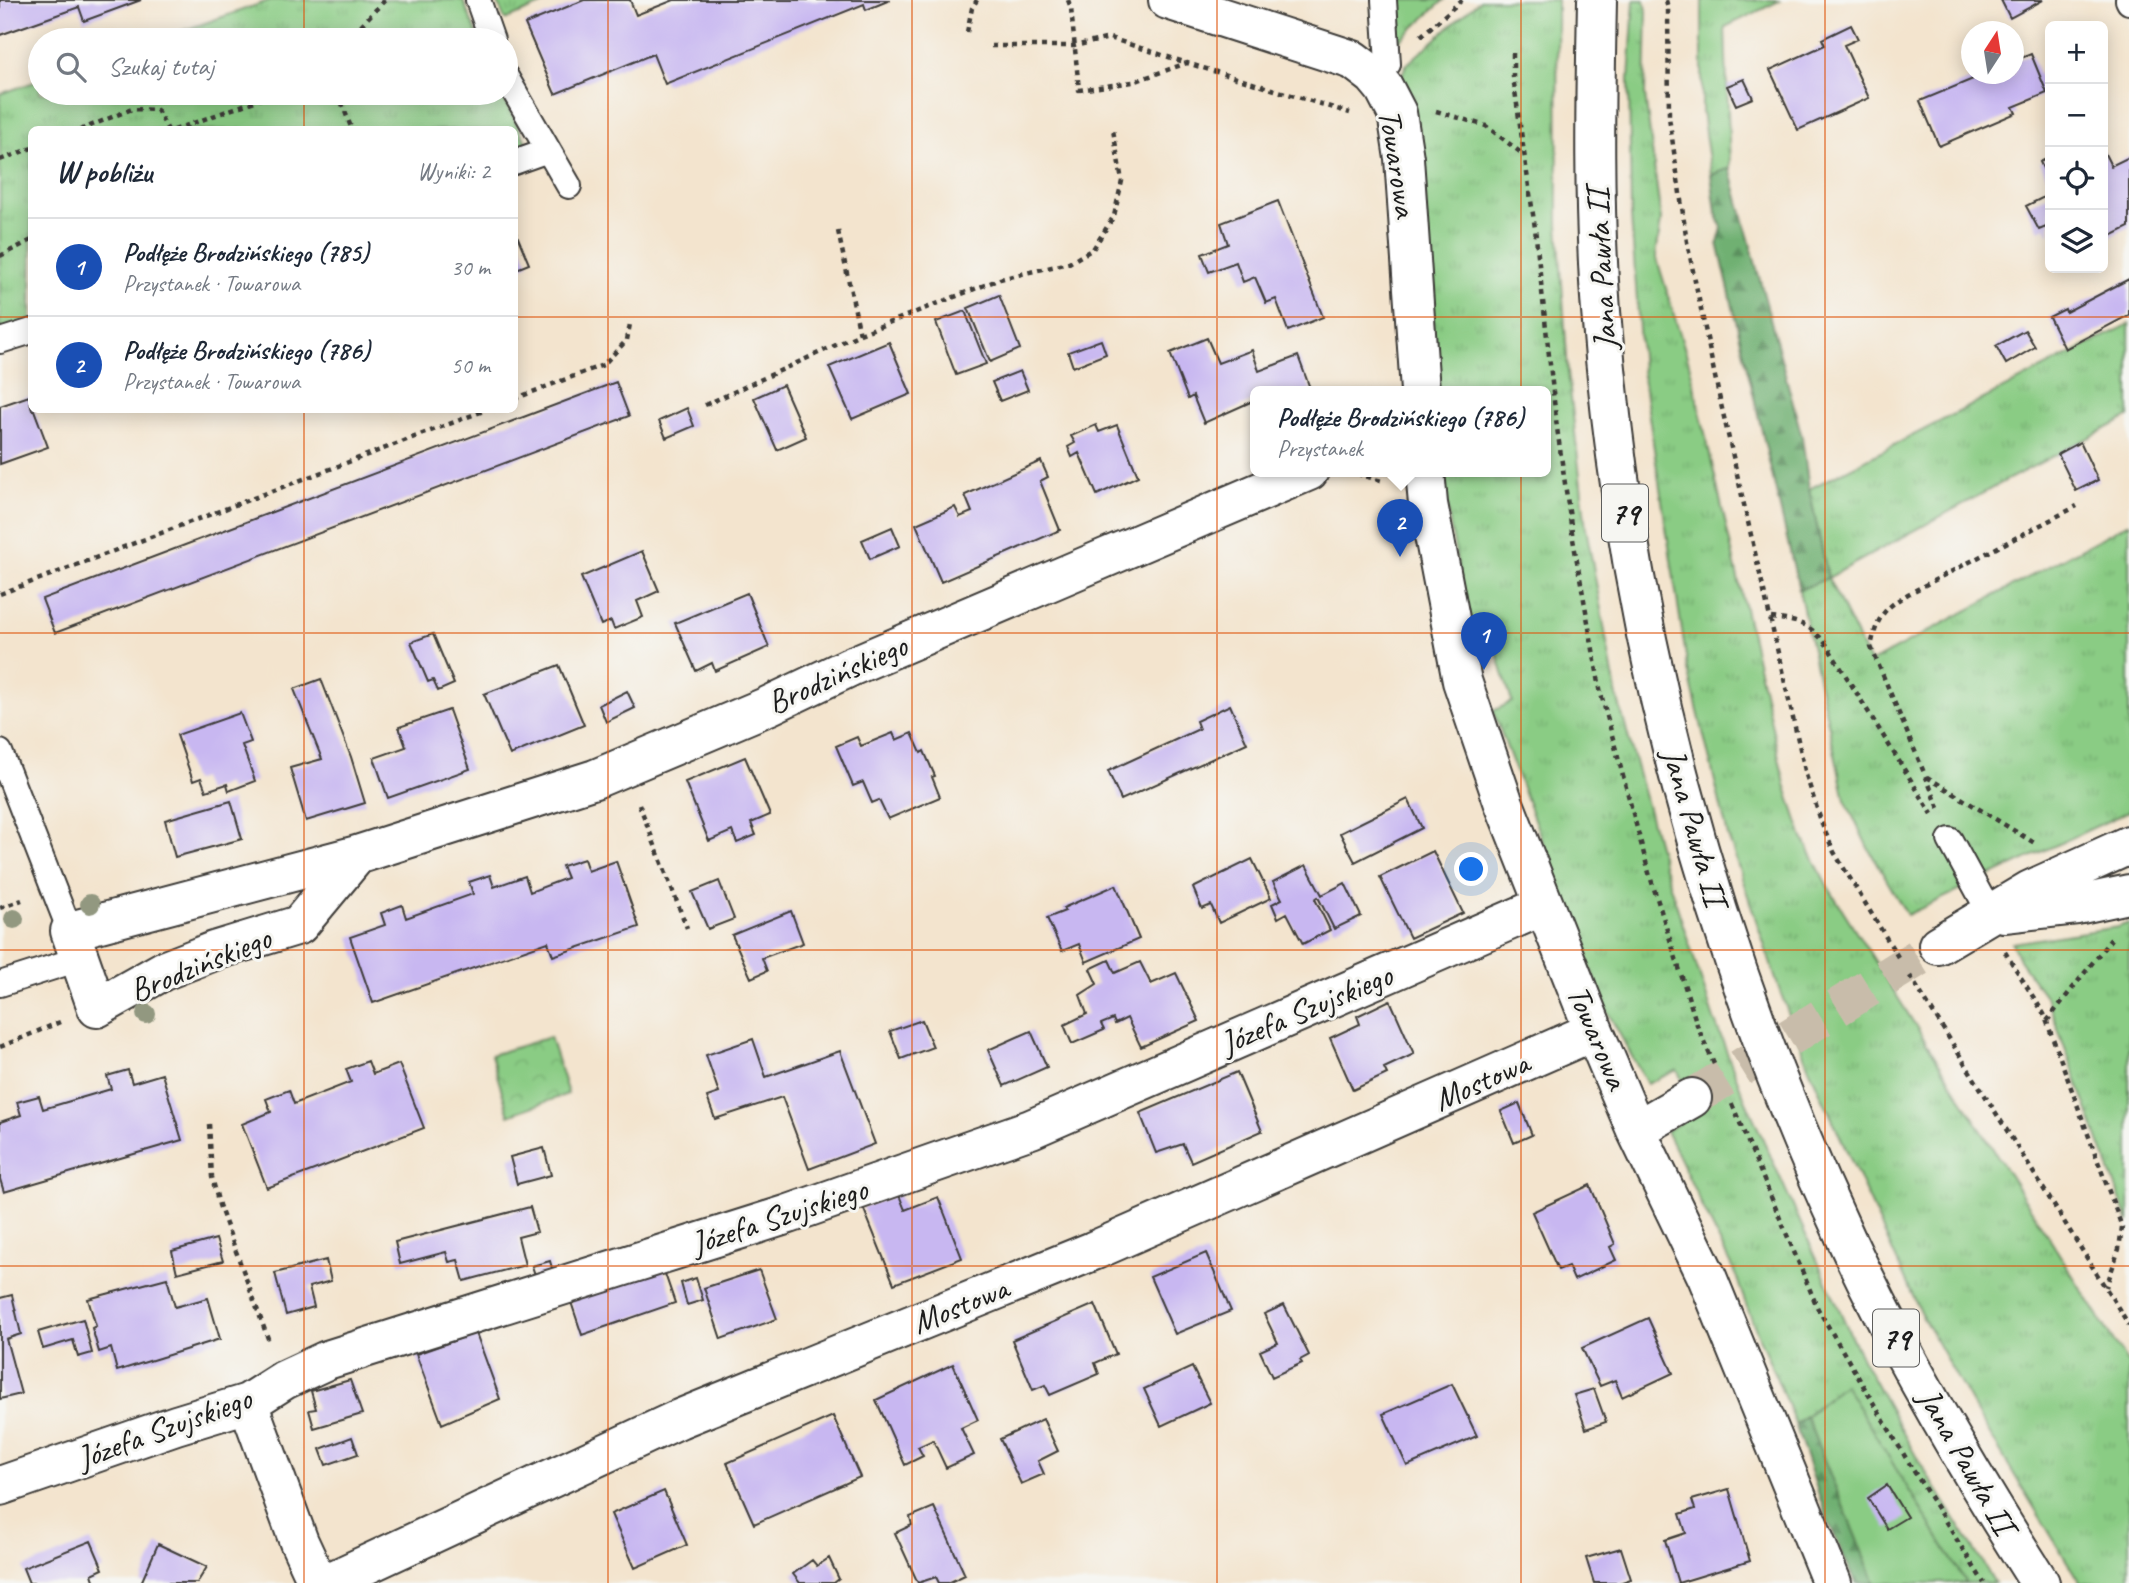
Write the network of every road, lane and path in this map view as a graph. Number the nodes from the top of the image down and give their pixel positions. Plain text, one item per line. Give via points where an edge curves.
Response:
1 (385, 0) edge
2 (478, 0) edge
3 (977, 0) edge
4 (1068, 0) edge
5 (1168, 0) edge
6 (1384, 0) edge
7 (1462, 0) edge
8 (1597, 0) edge
9 (1666, 0) edge
10 (358, 28) edge
11 (488, 28) edge
12 (967, 32) dead end
13 (990, 46) dead end
14 (1074, 46) junction
15 (1187, 63) junction
16 (1381, 70) junction
17 (518, 99) edge
18 (244, 105) edge
19 (343, 105) edge
20 (1397, 113) junction
21 (1359, 116) dead end
22 (90, 126) edge
23 (167, 126) edge
24 (185, 126) edge
25 (350, 126) edge
26 (1113, 130) dead end
27 (28, 150) edge
28 (548, 150) junction
29 (1525, 156) dead end
30 (0, 160) edge
31 (518, 161) edge
32 (569, 186) dead end
33 (838, 231) dead end
34 (28, 242) edge
35 (0, 256) edge
36 (630, 324) dead end
37 (28, 332) edge
38 (860, 334) junction
39 (0, 341) edge
40 (1420, 386) edge
41 (518, 397) edge
42 (705, 405) dead end
43 (478, 413) edge
44 (1295, 477) edge
45 (1426, 477) edge
46 (2077, 506) dead end
47 (0, 594) edge
48 (1771, 618) junction
49 (0, 752) edge
50 (625, 767) junction
51 (1926, 776) junction
52 (1950, 840) junction
53 (2039, 845) dead end
54 (2129, 845) edge
55 (357, 855) junction
56 (2129, 894) edge
57 (1544, 906) junction
58 (1991, 915) junction
59 (687, 928) dead end
60 (1882, 931) dead end
61 (2113, 937) dead end
62 (74, 945) junction
63 (1938, 945) tunnel mouth
64 (1912, 980) dead end
65 (0, 984) edge
66 (97, 1008) junction
67 (2047, 1021) junction
68 (1594, 1031) junction
69 (0, 1046) edge
70 (1692, 1098) tunnel mouth
71 (1732, 1105) dead end
72 (209, 1124) dead end
73 (1636, 1130) junction
74 (2106, 1287) junction
75 (2129, 1325) edge
76 (284, 1380) junction
77 (248, 1403) junction
78 (0, 1486) edge
79 (318, 1583) edge
80 (327, 1583) edge
81 (1832, 1583) edge
82 (1984, 1583) edge
83 (2040, 1583) edge

1 - 10 path
2 - 11 lane
3 - 12 path
4 - 14 path
5 - 16 street, Towarowa
6 - 16 lane
7 - 16 path
8 - 83 street, Jana Pawła II / 79 via 1596,219 1612,423 1656,680 1702,858 1751,1010 1847,1240 1947,1432
9 - 48 path via 1669,117 1687,242
13 - 14 path
14 - 15 path via 1110,38
14 - 15 path via 1079,90 1133,82
15 - 21 path
16 - 20 street, Towarowa
17 - 28 lane
18 - 24 path
19 - 25 path
20 - 29 path via 1434,111 1486,126
20 - 40 street, Towarowa
22 - 23 path via 132,109 157,110
26 - 38 path via 1122,181 1114,216 1094,248 1069,263 1000,279
27 - 30 path
28 - 31 lane
28 - 32 lane
33 - 38 path
34 - 35 path
36 - 41 path via 627,340 603,365
37 - 39 lane
38 - 42 path
43 - 47 path
44 - 50 street, Brodzińskiego
45 - 57 street, Towarowa via 1462,681
46 - 51 path via 1908,594 1888,606 1875,627 1871,647
48 - 52 path via 1810,627 1826,644
48 - 60 path via 1806,775 1823,827
49 - 62 lane
50 - 55 street, Brodzińskiego
50 - 59 path
51 - 52 path
51 - 53 path
52 - 58 lane
54 - 58 street via 2029,890
55 - 62 street, Brodzińskiego
55 - 66 street, Brodzińskiego via 299,925 163,971
56 - 58 street
57 - 68 street, Towarowa
57 - 76 street, Józefa Szujskiego via 1031,1129 789,1214 327,1360
58 - 63 street
58 - 67 path via 2007,958
61 - 67 path
62 - 65 lane
62 - 66 street, Brodzińskiego
64 - 74 path
66 - 69 path
67 - 74 path via 2122,1227
68 - 73 street, Towarowa
68 - 80 street, Mostowa via 1093,1251 679,1419
70 - 73 street
71 - 82 path via 1818,1309
72 - 76 path via 212,1178 219,1205
73 - 81 street, Towarowa via 1707,1278
74 - 75 path
76 - 77 street, Józefa Szujskiego
77 - 78 street, Józefa Szujskiego
77 - 79 street

